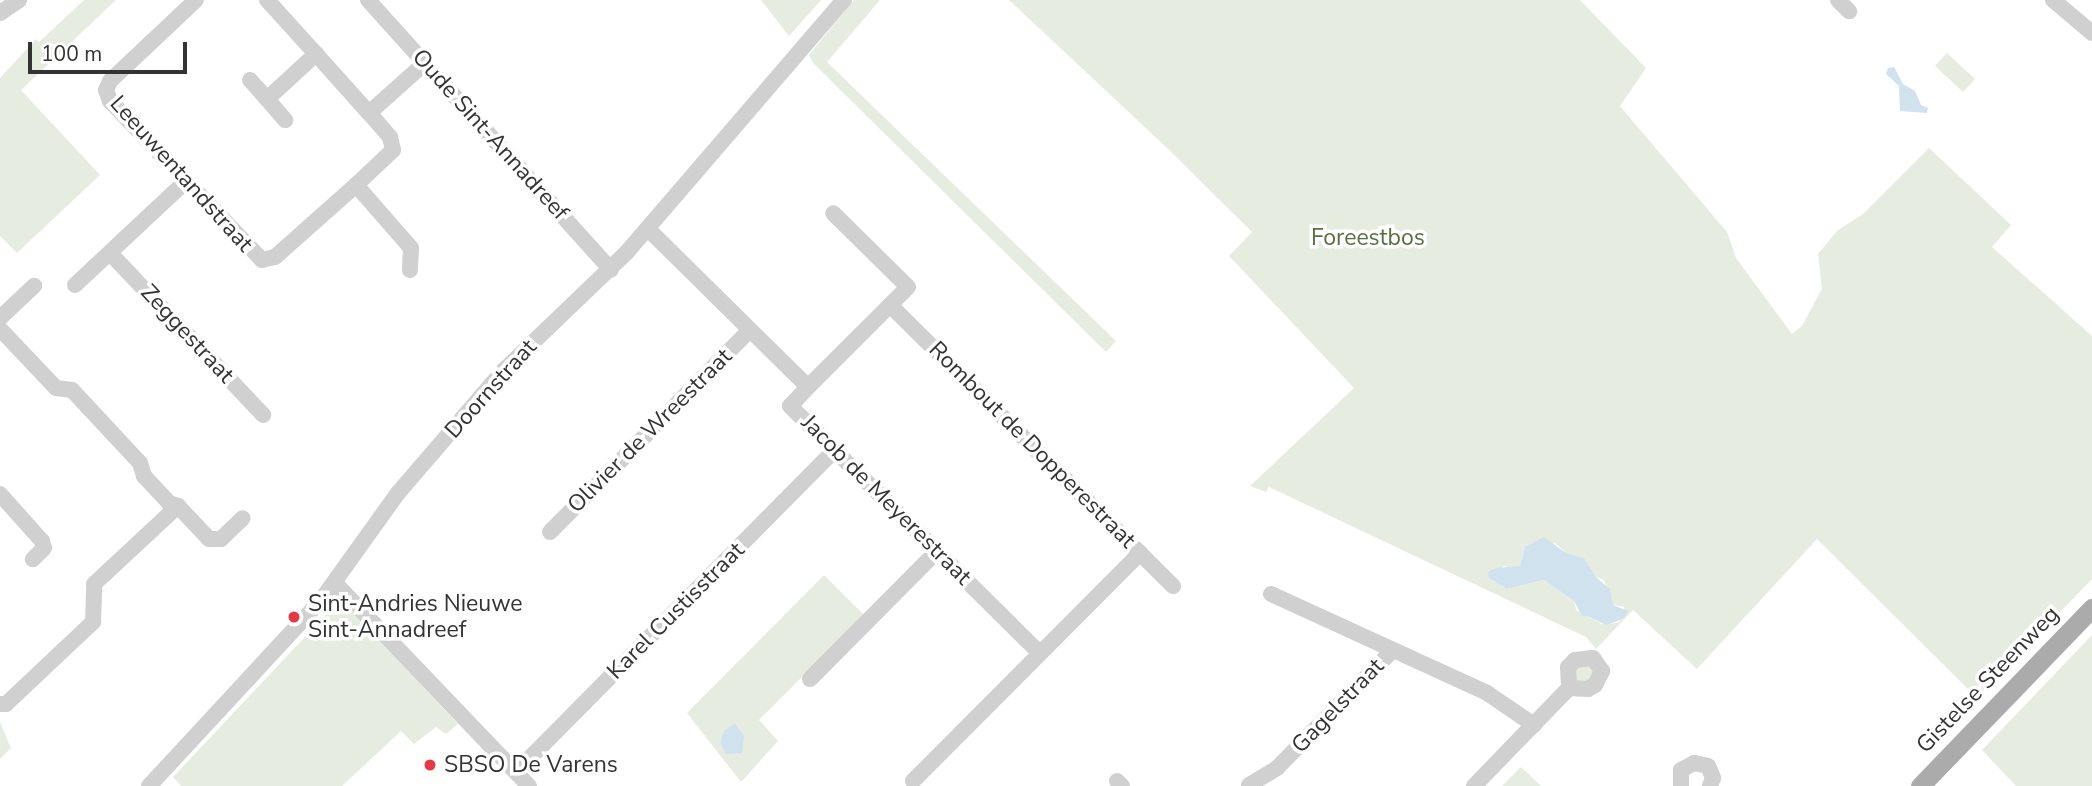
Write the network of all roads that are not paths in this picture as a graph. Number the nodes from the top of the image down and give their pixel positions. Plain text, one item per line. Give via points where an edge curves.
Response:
1 (19, 0) edge
2 (196, 0) edge
3 (267, 0) edge
4 (368, 0) edge
5 (844, 0) edge
6 (2053, 0) edge
7 (0, 13) edge
8 (2092, 33) edge
9 (316, 54) junction
10 (425, 63) junction
11 (250, 80) dead end
12 (267, 99) junction
13 (369, 113) junction
14 (285, 120) dead end
15 (186, 181) junction
16 (356, 185) junction
17 (834, 213) dead end
18 (648, 229) junction
19 (110, 253) junction
20 (410, 270) dead end
21 (611, 270) junction
22 (75, 285) dead end
23 (34, 286) dead end
24 (890, 305) junction
25 (0, 318) edge
26 (0, 329) edge
27 (750, 330) junction
28 (808, 387) junction
29 (263, 415) dead end
30 (835, 450) junction
31 (0, 494) edge
32 (177, 506) junction
33 (243, 518) dead end
34 (550, 532) dead end
35 (937, 551) junction
36 (1140, 553) junction
37 (33, 559) dead end
38 (335, 583) junction
39 (1173, 586) dead end
40 (1271, 594) dead end
41 (2092, 608) edge
42 (1393, 649) junction
43 (1040, 653) junction
44 (810, 679) dead end
45 (1570, 688) dead end
46 (0, 704) edge
47 (1534, 725) junction
48 (516, 772) junction
49 (913, 781) dead end
50 (1249, 785) edge
51 (149, 786) edge
52 (529, 786) edge
53 (1474, 786) edge
54 (1681, 786) edge
55 (1710, 786) edge
56 (1920, 786) edge

1 - 7 street
2 - 15 street, Leeuwentandstraat via 115,76 106,90 110,101
3 - 9 street, Leeuwentandstraat
4 - 10 street, Oude Sint-Annadreef
5 - 18 street, Doornstraat
6 - 8 street
9 - 12 street
9 - 13 street, Leeuwentandstraat
10 - 13 street
10 - 21 street, Oude Sint-Annadreef
11 - 12 street
12 - 14 street
13 - 16 street, Leeuwentandstraat via 390,136 393,150
15 - 16 street, Leeuwentandstraat via 267,261
15 - 19 street
16 - 20 street via 411,248
17 - 24 street via 908,287
18 - 21 street, Doornstraat
18 - 27 street, Jacob de Meyerestraat
19 - 22 street
19 - 29 street, Zeggestraat
21 - 38 street, Doornstraat via 502,372 393,499
23 - 25 street
24 - 28 street
24 - 36 street, Rombout de Dopperestraat
26 - 32 street via 56,388 72,390 141,463 144,475 169,503
27 - 28 street, Jacob de Meyerestraat
27 - 34 street, Olivier de Wreestraat
28 - 30 street, Jacob de Meyerestraat via 790,406
30 - 35 street, Jacob de Meyerestraat
30 - 48 street, Karel Custisstraat
31 - 37 street via 42,541 44,548
32 - 33 street via 209,539 220,539
32 - 46 street via 94,584 93,622 6,704
35 - 43 street, Jacob de Meyerestraat
35 - 44 street
36 - 39 street, Rombout de Dopperestraat
36 - 43 street
38 - 48 street
38 - 51 street, Doornstraat
40 - 42 street, Gagelstraat
41 - 56 main road, Gistelse Steenweg
42 - 47 street, Gagelstraat via 1487,693
42 - 50 street, Gagelstraat via 1277,768
43 - 49 street
45 - 47 street
47 - 53 street
48 - 52 street
54 - 55 street via 1681,770 1694,763 1708,766 1713,778

